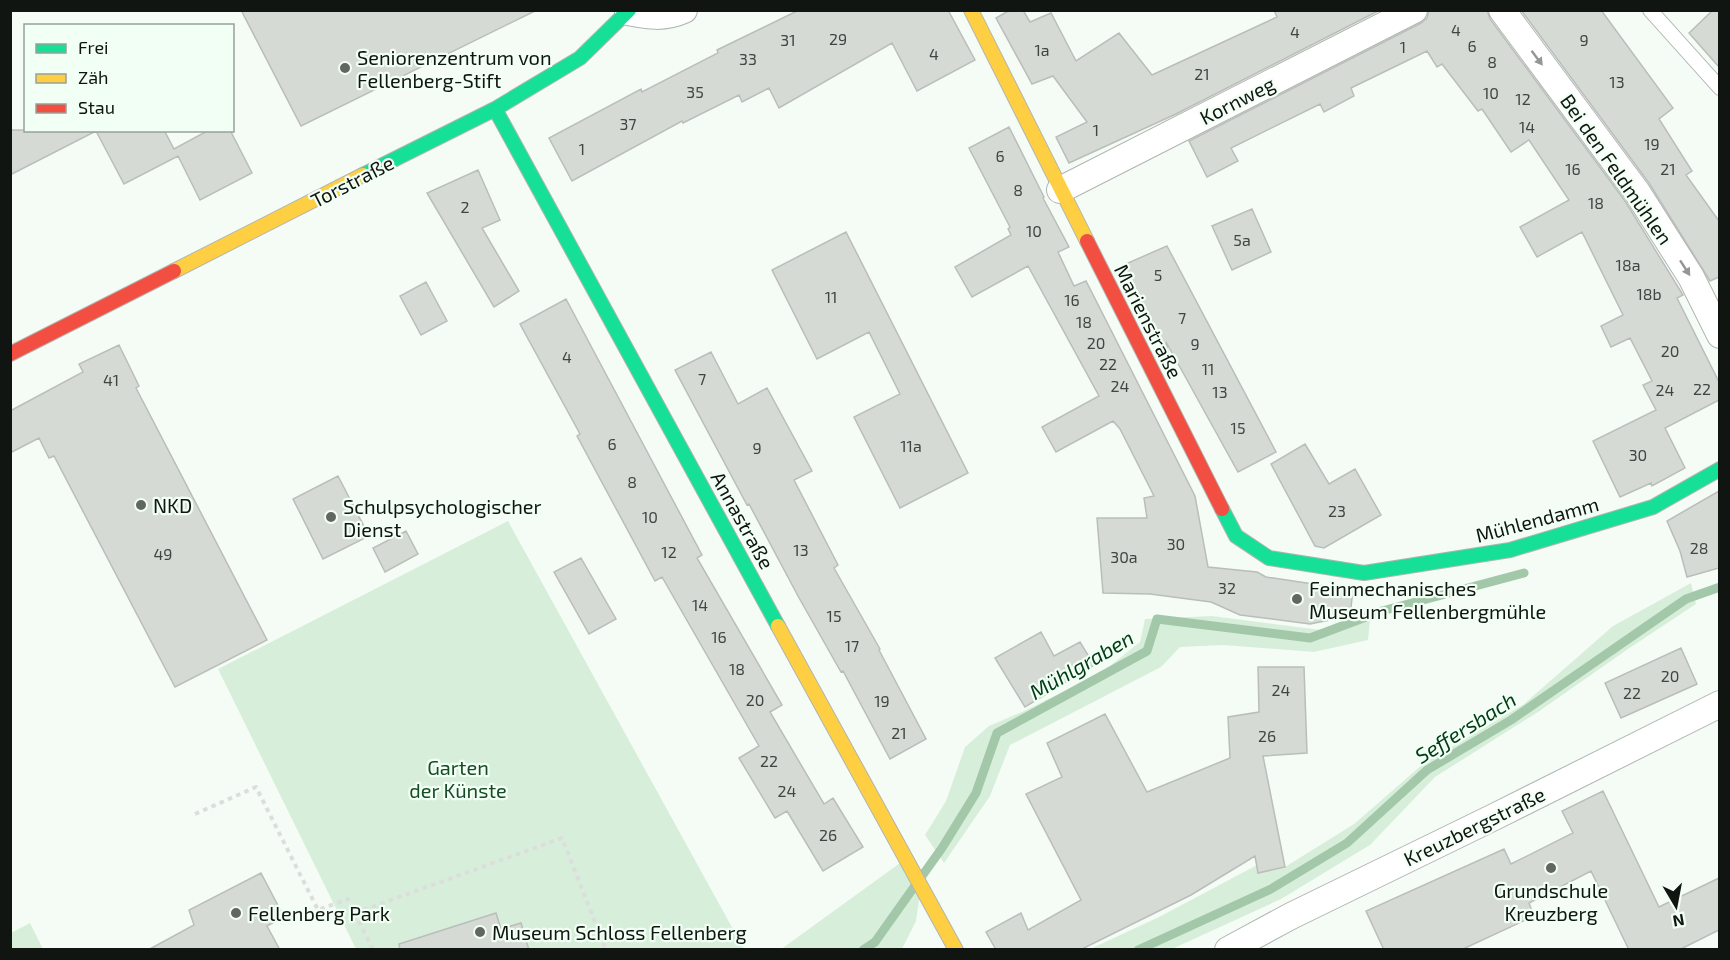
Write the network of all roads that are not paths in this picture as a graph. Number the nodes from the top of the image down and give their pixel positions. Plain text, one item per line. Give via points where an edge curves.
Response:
1 (684, 10) edge
2 (971, 10) edge
3 (1414, 10) edge
4 (1502, 10) edge
5 (1650, 10) edge
6 (628, 11) edge
7 (1719, 88) edge
8 (495, 109) junction
9 (1060, 190) junction
10 (1719, 335) edge
11 (10, 354) edge
12 (1719, 469) edge
13 (1355, 572) joint
14 (1719, 704) edge
15 (956, 950) edge
16 (1228, 950) edge

1 - 6 street, Torstraße via 672,16 652,17
2 - 9 street, Marienstraße
3 - 9 street, Kornweg
4 -> 10 street, Bei den Feldmühlen via 1637,192 1691,277
5 - 7 lane
6 - 8 street, Torstraße via 580,58
8 - 11 street, Torstraße
8 - 15 street, Annastraße
9 - 13 street, Marienstraße via 1236,536 1269,558
12 - 13 street, Mühlendamm via 1653,507 1510,550
14 - 16 street, Kreuzbergstraße

